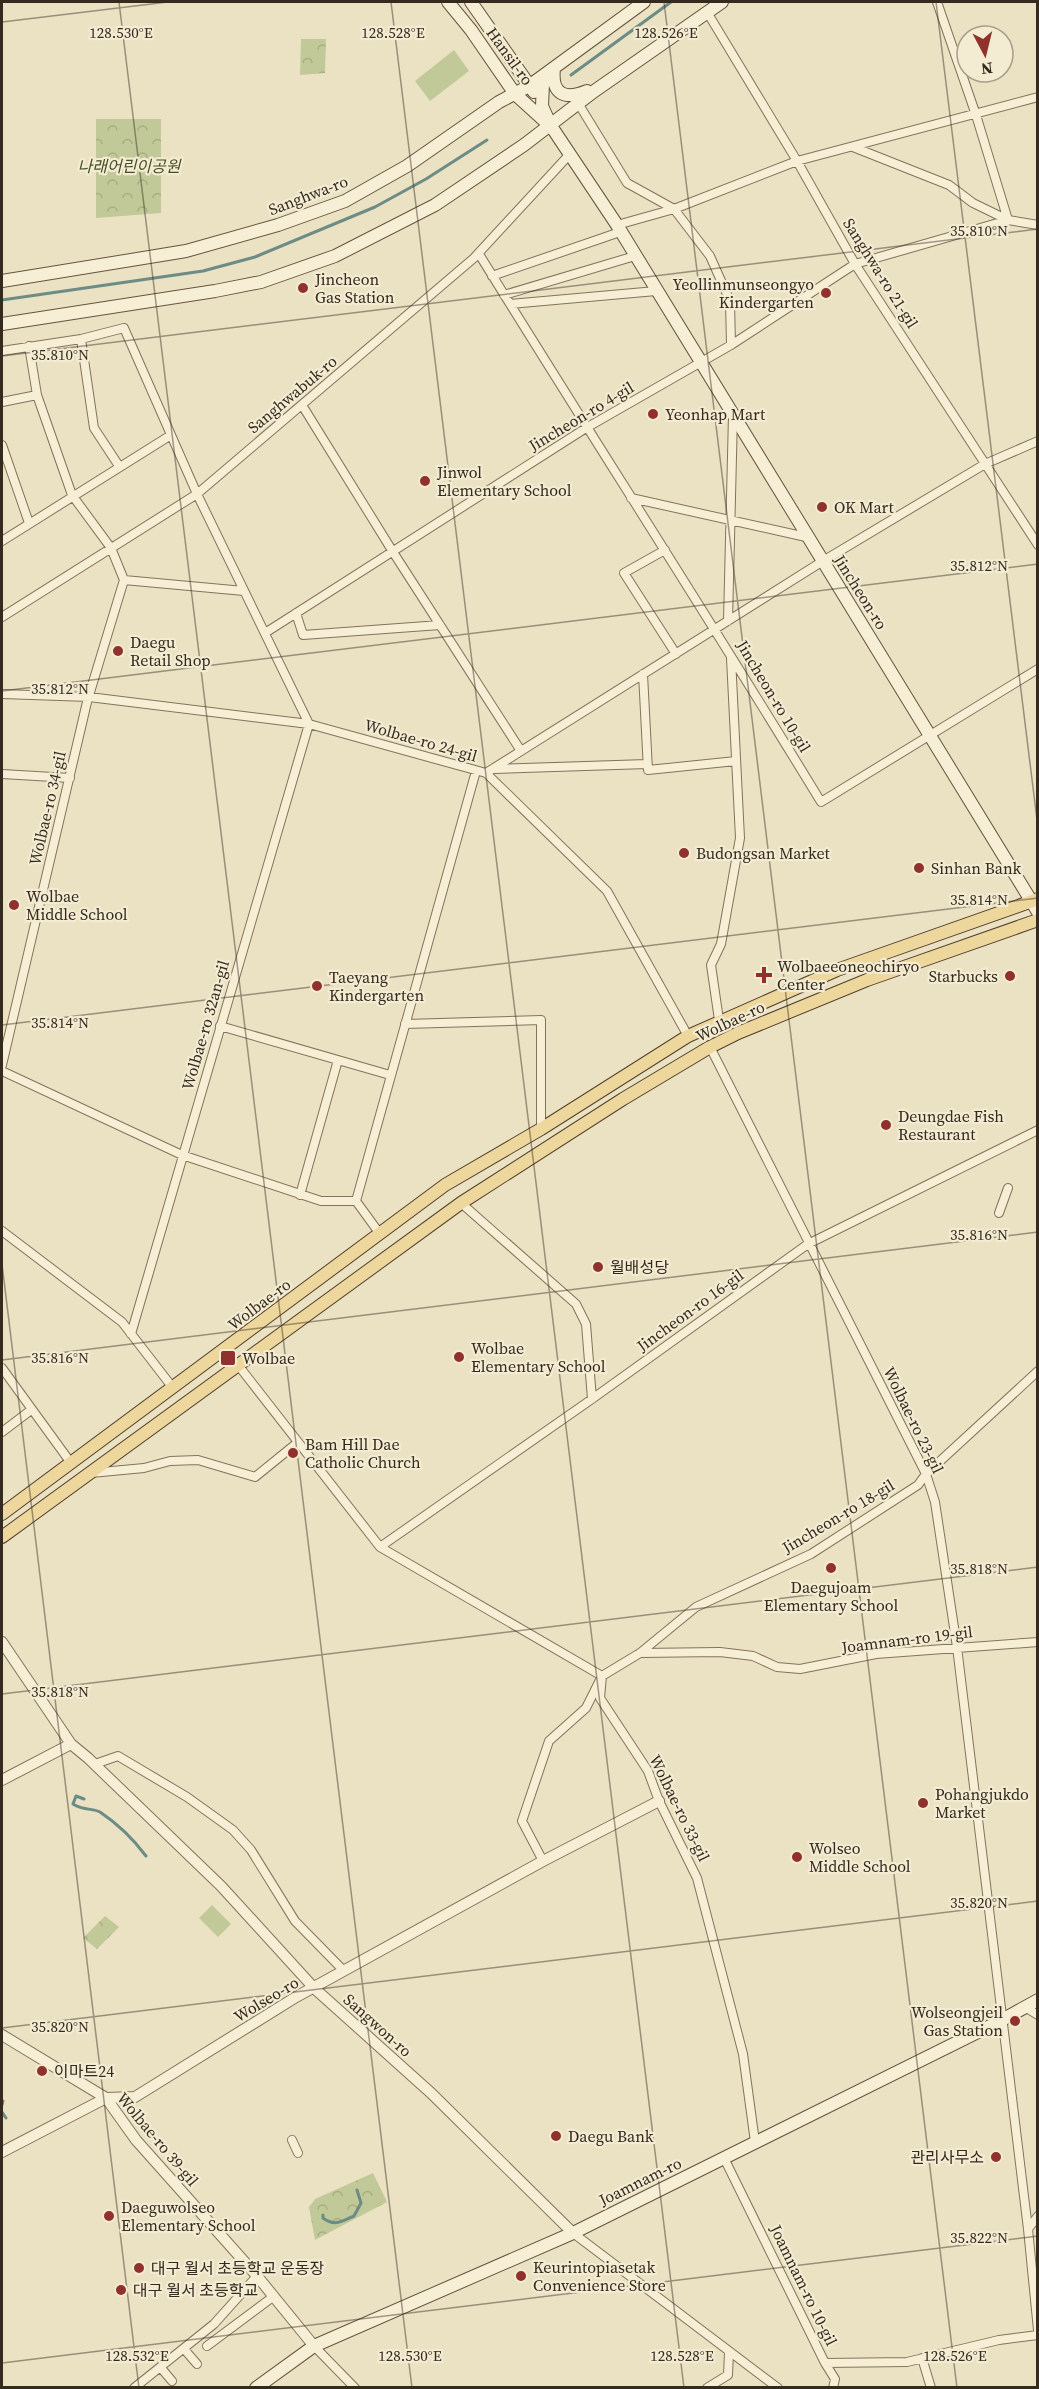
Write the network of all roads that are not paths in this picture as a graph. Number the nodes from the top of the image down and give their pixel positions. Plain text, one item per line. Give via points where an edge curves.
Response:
1 (448, 2) edge
2 (471, 2) edge
3 (644, 2) edge
4 (722, 2) edge
5 (937, 2) edge
6 (707, 12) junction
7 (554, 68) junction
8 (606, 83) junction
9 (529, 86) junction
10 (515, 94) junction
11 (1038, 96) edge
12 (578, 104) junction
13 (542, 106) junction
14 (976, 115) junction
15 (550, 126) junction
16 (853, 147) junction
17 (569, 155) junction
18 (797, 161) junction
19 (674, 209) junction
20 (1008, 220) junction
21 (1038, 225) edge
22 (618, 228) junction
23 (479, 254) junction
24 (635, 256) junction
25 (855, 264) junction
26 (492, 276) junction
27 (2, 281) edge
28 (656, 291) junction
29 (504, 295) junction
30 (510, 304) junction
31 (2, 324) edge
32 (81, 339) junction
33 (731, 345) junction
34 (28, 346) junction
35 (2, 351) edge
36 (701, 363) junction
37 (37, 395) junction
38 (2, 402) edge
39 (302, 405) junction
40 (733, 414) junction
41 (586, 428) junction
42 (171, 435) junction
43 (1038, 441) edge
44 (2, 445) edge
45 (985, 464) junction
46 (119, 466) junction
47 (72, 495) junction
48 (197, 495) junction
49 (631, 498) junction
50 (732, 520) junction
51 (28, 523) junction
52 (806, 537) junction
53 (2, 541) edge
54 (1038, 544) edge
55 (111, 548) junction
56 (664, 550) junction
57 (393, 552) junction
58 (822, 561) junction
59 (124, 580) junction
60 (244, 591) junction
61 (296, 613) junction
62 (2, 616) edge
63 (728, 621) junction
64 (440, 625) junction
65 (715, 629) junction
66 (265, 633) junction
67 (676, 654) junction
68 (730, 654) junction
69 (1038, 669) edge
70 (643, 674) junction
71 (2, 694) edge
72 (89, 697) junction
73 (309, 724) junction
74 (930, 735) junction
75 (521, 751) junction
76 (736, 761) junction
77 (648, 767) junction
78 (476, 771) junction
79 (490, 771) junction
80 (2, 774) edge
81 (69, 778) junction
82 (1035, 904) edge
83 (1038, 920) edge
84 (719, 1020) junction
85 (405, 1024) junction
86 (220, 1026) junction
87 (688, 1036) junction
88 (710, 1047) junction
89 (338, 1060) junction
90 (2, 1065) edge
91 (2, 1071) edge
92 (390, 1075) junction
93 (541, 1129) junction
94 (1038, 1130) edge
95 (182, 1155) junction
96 (1008, 1188) dead end
97 (300, 1196) junction
98 (356, 1201) junction
99 (461, 1203) junction
100 (999, 1213) dead end
101 (2, 1231) edge
102 (380, 1234) junction
103 (808, 1244) junction
104 (131, 1334) junction
105 (238, 1365) junction
106 (2, 1368) edge
107 (1038, 1371) edge
108 (173, 1388) junction
109 (592, 1399) junction
110 (31, 1410) junction
111 (2, 1432) edge
112 (297, 1443) junction
113 (71, 1463) junction
114 (88, 1473) junction
115 (926, 1474) junction
116 (2, 1514) edge
117 (2, 1537) edge
118 (380, 1547) junction
119 (2, 1642) edge
120 (1038, 1642) edge
121 (957, 1647) junction
122 (640, 1653) junction
123 (602, 1676) junction
124 (71, 1744) junction
125 (95, 1764) junction
126 (2, 1780) edge
127 (659, 1801) junction
128 (543, 1861) junction
129 (344, 1971) junction
130 (314, 1988) junction
131 (1038, 2000) edge
132 (1025, 2007) junction
133 (1038, 2015) edge
134 (1002, 2020) junction
135 (2, 2035) edge
136 (106, 2098) junction
137 (292, 2140) dead end
138 (755, 2142) junction
139 (2, 2152) edge
140 (298, 2153) dead end
141 (724, 2158) junction
142 (1038, 2216) edge
143 (1028, 2229) junction
144 (573, 2233) junction
145 (1034, 2256) edge
146 (257, 2276) junction
147 (274, 2296) junction
148 (1038, 2330) edge
149 (1038, 2335) edge
150 (207, 2346) dead end
151 (314, 2346) junction
152 (184, 2349) junction
153 (729, 2352) junction
154 (922, 2358) junction
155 (825, 2362) junction
156 (197, 2364) dead end
157 (161, 2368) junction
158 (172, 2381) dead end
159 (134, 2388) edge
160 (256, 2388) edge
161 (355, 2388) edge
162 (707, 2388) edge
163 (778, 2388) edge
164 (833, 2388) edge
165 (931, 2388) edge

1 - 10 main road, Hansil-ro
2 - 9 main road, Hansil-ro
3 - 7 main road, Sanghwa-ro
4 - 6 main road
5 - 14 street
6 - 8 main road
6 - 18 street, Sanghwa-ro 21-gil
7 - 8 main road via 554,83 565,96
7 - 9 main road, Sanghwa-ro
7 - 13 main road via 543,84
8 - 12 main road
9 - 10 main road, Sanghwa-ro
9 - 13 main road, Hansil-ro
10 - 15 main road, Hansil-ro
10 - 27 main road, Sanghwa-ro via 345,201 186,251
11 - 14 street
12 - 15 main road
12 - 19 street via 627,183
13 - 15 main road, Hansil-ro
14 - 16 street
14 - 20 street
15 - 17 main road, Jincheon-ro
15 - 31 main road via 435,205 335,256 261,282
16 - 18 street
16 - 20 street via 949,186
17 - 22 main road, Jincheon-ro
17 - 23 street, Sanghwabuk-ro
18 - 19 street
18 - 25 street, Sanghwa-ro 21-gil
19 - 22 street
19 - 33 street via 711,256 730,301
20 - 21 street
20 - 25 street, Jincheon-ro 4-gil
22 - 24 main road, Jincheon-ro
22 - 26 street
23 - 26 street, Jincheon-ro 10-gil
23 - 39 street, Sanghwabuk-ro
24 - 28 main road, Jincheon-ro
24 - 29 street
25 - 33 street, Jincheon-ro 4-gil
25 - 45 street, Sanghwa-ro 21-gil
26 - 29 street, Jincheon-ro 10-gil
28 - 30 street
28 - 36 main road, Jincheon-ro
29 - 30 street, Jincheon-ro 10-gil
30 - 41 street, Jincheon-ro 10-gil
32 - 34 street
32 - 42 street via 124,328
32 - 46 street via 94,428
33 - 36 street, Jincheon-ro 4-gil
34 - 35 street
34 - 37 street
36 - 40 main road, Jincheon-ro
36 - 41 street, Jincheon-ro 4-gil
37 - 38 street
37 - 47 street
39 - 48 street, Sanghwabuk-ro
39 - 57 street
40 - 50 street
40 - 52 main road, Jincheon-ro
41 - 49 street, Jincheon-ro 10-gil
41 - 57 street, Jincheon-ro 4-gil
42 - 46 street
42 - 48 street
43 - 45 street
44 - 51 street
45 - 54 street, Sanghwa-ro 21-gil
45 - 58 street
46 - 47 street
47 - 51 street
47 - 55 street
48 - 55 street, Sanghwabuk-ro
48 - 60 street
49 - 50 street
49 - 56 street, Jincheon-ro 10-gil
50 - 52 street
50 - 63 street
51 - 53 street
52 - 58 main road, Jincheon-ro
55 - 59 street
55 - 62 street, Sanghwabuk-ro
56 - 65 street, Jincheon-ro 10-gil
56 - 67 street via 624,573
57 - 61 street, Jincheon-ro 4-gil
57 - 64 street
58 - 63 street
58 - 74 main road, Jincheon-ro
59 - 60 street
59 - 72 street
60 - 66 street
61 - 64 street via 303,635
61 - 66 street, Jincheon-ro 4-gil
63 - 65 street
64 - 75 street
65 - 67 street
65 - 68 street, Jincheon-ro 10-gil
66 - 73 street
67 - 70 street
68 - 74 street, Jincheon-ro 10-gil via 821,802
68 - 76 street
69 - 74 street
70 - 75 street
70 - 77 street
71 - 72 street, Wolbae-ro 24-gil
72 - 73 street, Wolbae-ro 24-gil
72 - 81 street, Wolbae-ro 34-gil
73 - 78 street, Wolbae-ro 24-gil
73 - 86 street, Wolbae-ro 32an-gil
74 - 82 main road, Jincheon-ro
75 - 79 street
76 - 77 street
76 - 84 street via 740,838 721,944 711,965
77 - 79 street
78 - 79 street, Wolbae-ro 24-gil
78 - 85 street
79 - 87 street, Wolbae-ro 24-gil via 607,891
80 - 81 street
81 - 90 street, Wolbae-ro 34-gil
82 - 84 main road, Wolbae-ro via 837,970
83 - 88 main road, Wolbae-ro via 867,980
84 - 87 main road, Wolbae-ro
85 - 92 street
85 - 93 street via 541,1020
86 - 89 street
86 - 95 street, Wolbae-ro 32an-gil
87 - 93 main road, Wolbae-ro
88 - 99 main road, Wolbae-ro
88 - 103 street, Wolbae-ro 23-gil
89 - 92 street
89 - 97 street
91 - 95 street
92 - 98 street
93 - 102 main road, Wolbae-ro via 445,1185
94 - 103 street, Jincheon-ro 16-gil
95 - 97 street
95 - 104 street, Wolbae-ro 32an-gil
96 - 100 street
97 - 98 street via 321,1201
98 - 102 street
99 - 105 main road, Wolbae-ro
99 - 109 street via 576,1304 586,1324
101 - 104 street via 122,1322
102 - 108 main road, Wolbae-ro
103 - 109 street, Jincheon-ro 16-gil
103 - 115 street, Wolbae-ro 23-gil
104 - 108 street
105 - 112 street
105 - 114 main road, Wolbae-ro
106 - 110 street
107 - 115 street, Jincheon-ro 18-gil
108 - 113 main road, Wolbae-ro
109 - 118 street, Jincheon-ro 16-gil
110 - 111 street
110 - 113 street
112 - 114 street via 255,1477 198,1460
112 - 118 street
113 - 116 main road, Wolbae-ro
114 - 117 main road, Wolbae-ro
115 - 121 street, Wolbae-ro 23-gil via 935,1502
115 - 122 street, Jincheon-ro 18-gil via 918,1485 812,1554 696,1607
118 - 123 street
119 - 124 street, Sangwon-ro
120 - 121 street, Joamnam-ro 19-gil
121 - 122 street, Joamnam-ro 19-gil via 876,1654 800,1669 720,1652
121 - 134 street, Wolbae-ro 23-gil
122 - 123 street, Jincheon-ro 18-gil
123 - 127 street, Wolbae-ro 33-gil via 600,1698 648,1771
123 - 128 street via 586,1708 549,1740 522,1821
124 - 125 street, Sangwon-ro
124 - 126 street
125 - 129 street via 118,1756 233,1830 251,1850 295,1921
125 - 130 street, Sangwon-ro via 221,1886
127 - 128 street, Wolseo-ro
127 - 138 street, Wolbae-ro 33-gil via 697,1878 743,2054
128 - 129 street, Wolseo-ro
129 - 130 street, Wolseo-ro
130 - 136 street, Wolseo-ro via 135,2097
130 - 144 street, Sangwon-ro via 431,2093
131 - 132 main road, Joamnam-ro
132 - 133 street
132 - 134 main road, Joamnam-ro
134 - 138 main road, Joamnam-ro
134 - 143 street, Wolbae-ro 23-gil
135 - 136 street, Wolbae-ro 39-gil
136 - 139 street, Wolseo-ro
136 - 146 street, Wolbae-ro 39-gil via 136,2140
137 - 140 street
138 - 141 main road, Joamnam-ro
141 - 144 main road, Joamnam-ro
141 - 155 street, Joamnam-ro 10-gil
142 - 143 street
143 - 145 street, Wolbae-ro 23-gil
144 - 151 main road, Joamnam-ro
144 - 153 street, Sangwon-ro
145 - 148 street, Wolbae-ro 23-gil
146 - 147 street, Wolbae-ro 39-gil
146 - 152 street via 214,2324
147 - 150 street
147 - 151 street, Wolbae-ro 39-gil
149 - 154 street, Joamnam-ro 10-gil
151 - 160 main road, Joamnam-ro
151 - 161 street
152 - 156 street
152 - 157 street
153 - 162 street via 728,2375
153 - 163 street, Sangwon-ro
154 - 155 street, Joamnam-ro 10-gil via 907,2362
154 - 165 street
155 - 164 street via 835,2379
157 - 158 street
157 - 159 street

